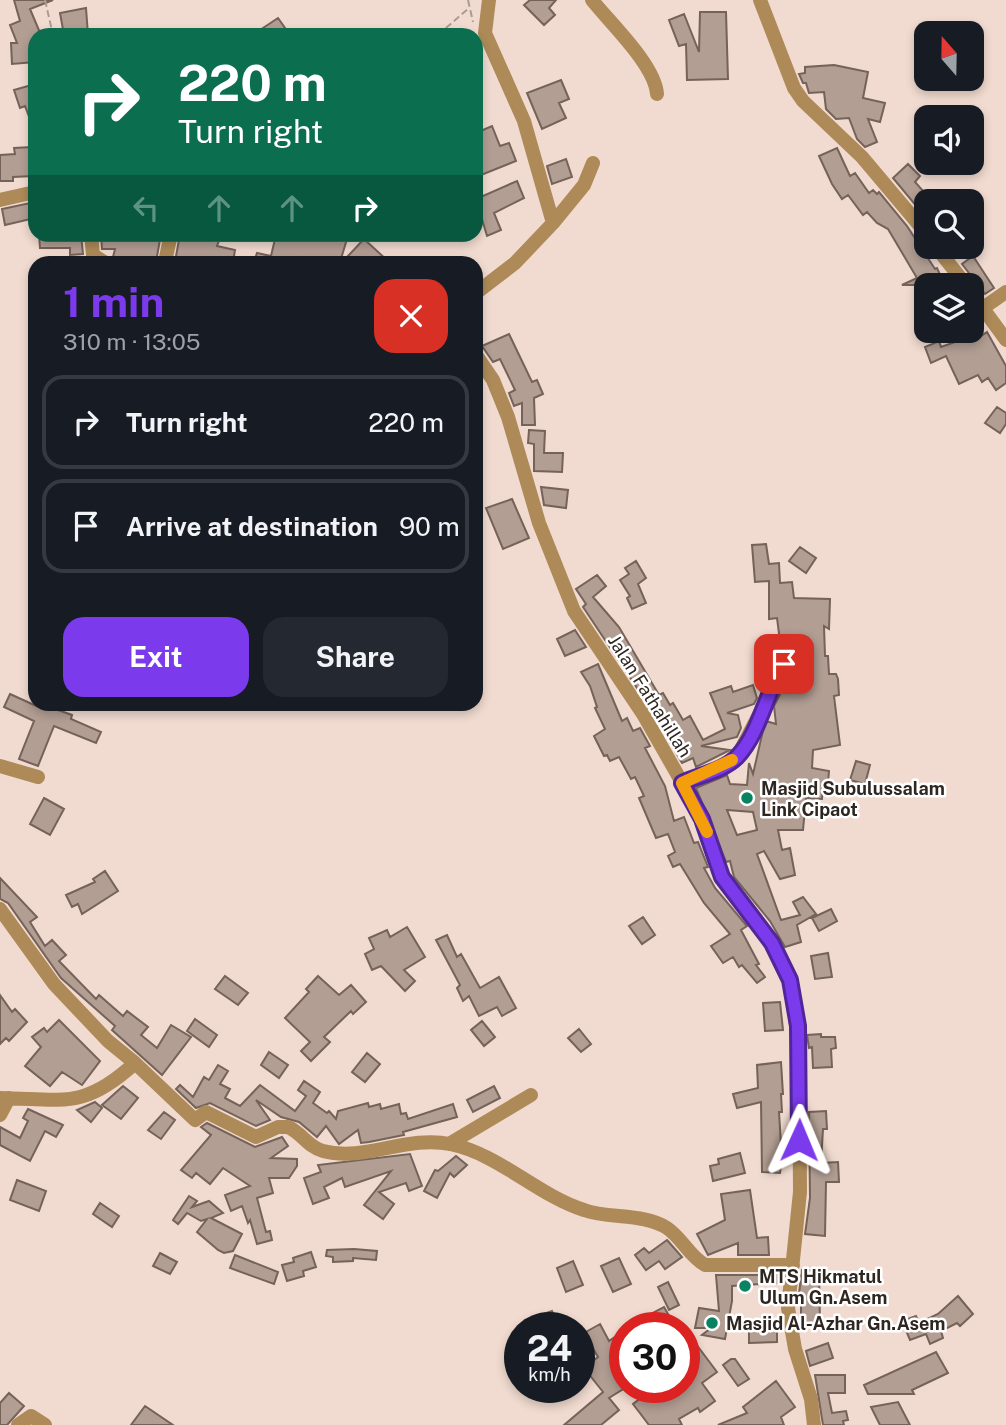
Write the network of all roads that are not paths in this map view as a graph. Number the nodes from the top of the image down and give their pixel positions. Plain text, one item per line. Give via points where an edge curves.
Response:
1 (489, 0) edge
2 (592, 0) edge
3 (760, 0) edge
4 (657, 94) dead end
5 (593, 163) dead end
6 (28, 194) edge
7 (0, 200) edge
8 (914, 219) edge
9 (552, 223) junction
10 (945, 259) edge
11 (957, 273) edge
12 (483, 288) edge
13 (1006, 292) edge
14 (984, 308) edge
15 (984, 312) edge
16 (1006, 340) edge
17 (483, 365) edge
18 (792, 651) dead end
19 (0, 766) edge
20 (38, 777) dead end
21 (682, 783) junction
22 (0, 909) edge
23 (135, 1063) junction
24 (531, 1095) dead end
25 (4, 1098) edge
26 (0, 1115) edge
27 (450, 1144) junction
28 (793, 1265) junction
29 (18, 1425) edge
30 (45, 1425) edge
31 (814, 1425) edge

1 - 9 street via 485,33 524,121
2 - 4 street via 645,62
3 - 8 street via 803,101 862,157
5 - 9 street via 584,185
6 - 7 street
9 - 12 street via 515,263
10 - 11 street
13 - 14 street
15 - 16 street
17 - 21 street, Jalan Fathahillah via 508,417 566,597
18 - 21 street via 737,757
19 - 20 street
21 - 28 street, Jalan Fathahillah via 702,819 722,877 772,943 790,980 800,1067 800,1192
22 - 23 street via 54,985
23 - 25 street via 91,1095 62,1101
23 - 27 street via 193,1119 206,1112 256,1137 288,1127 313,1147 337,1153 407,1143
24 - 27 street
25 - 26 street
27 - 28 street via 563,1202 603,1216 666,1227 705,1265
28 - 31 street, Jalan Fathahillah via 788,1308
29 - 30 street via 31,1416

